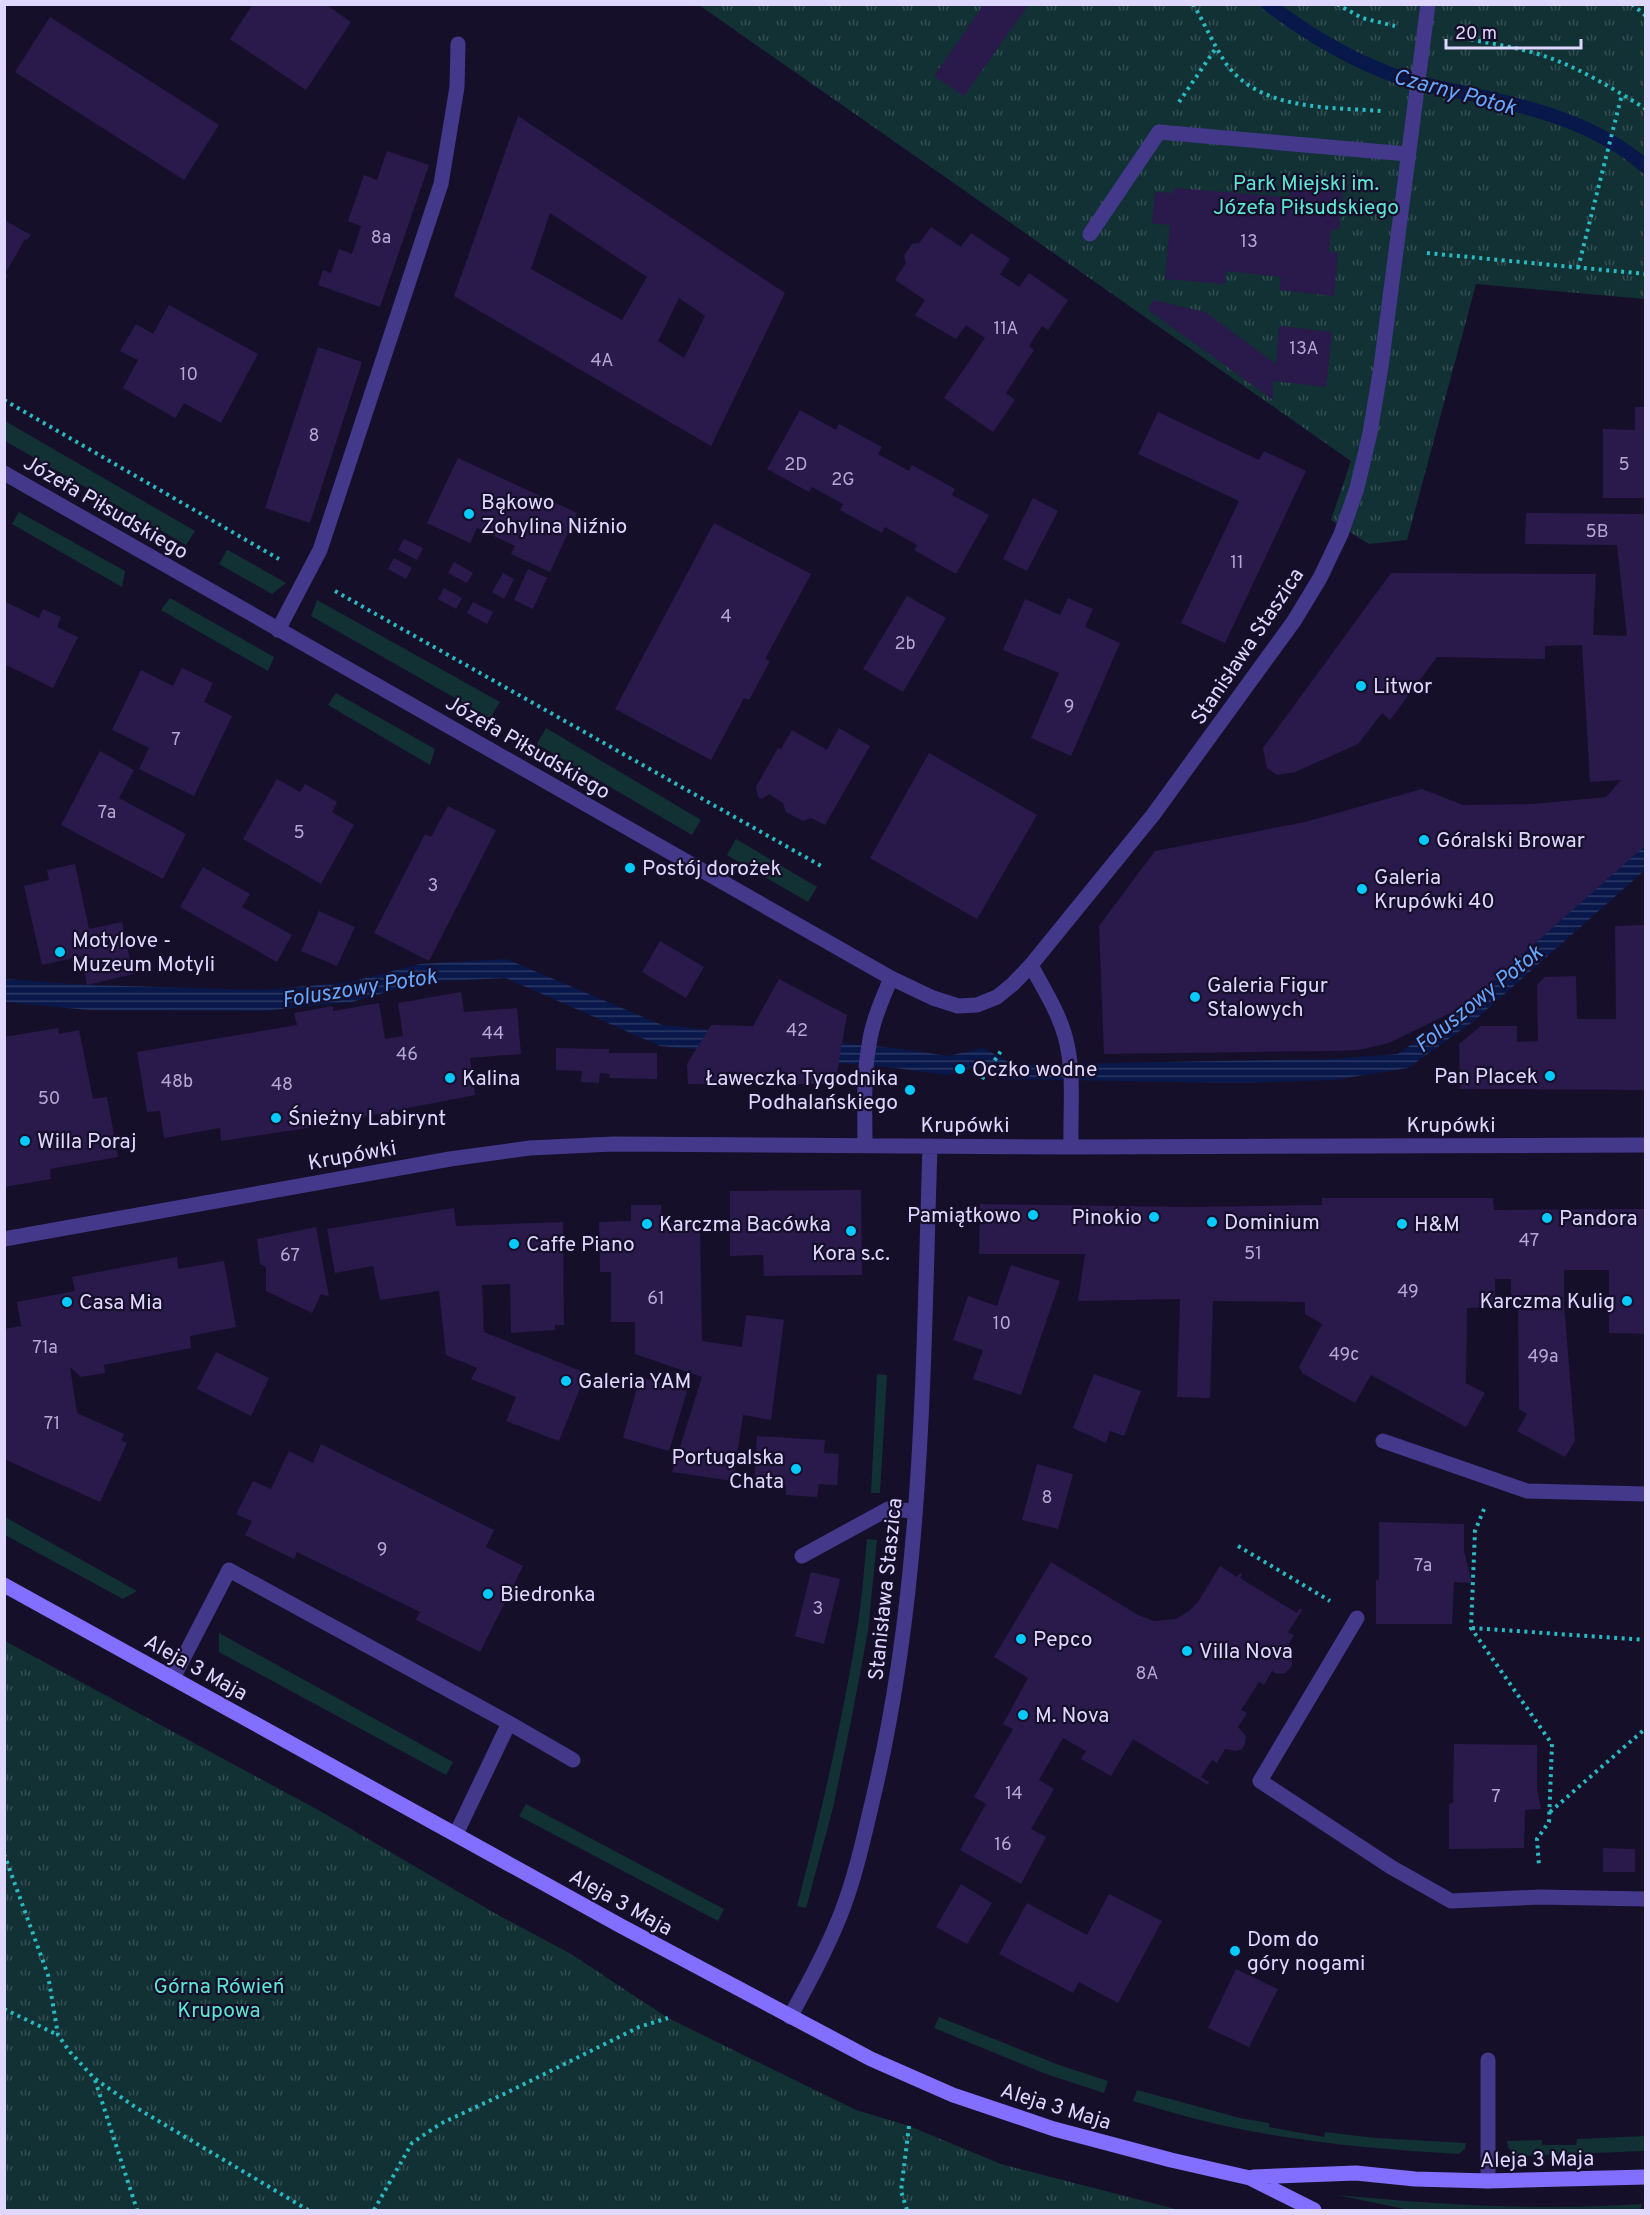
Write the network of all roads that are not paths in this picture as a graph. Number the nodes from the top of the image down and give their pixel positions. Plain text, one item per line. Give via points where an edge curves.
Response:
1 (1428, 4) edge
2 (458, 44) dead end
3 (1407, 154) junction
4 (1090, 234) dead end
5 (4, 473) edge
6 (278, 630) junction
7 (1031, 965) junction
8 (891, 978) junction
9 (865, 1145) junction
10 (1646, 1145) edge
11 (930, 1146) junction
12 (1071, 1147) junction
13 (4, 1239) edge
14 (1383, 1441) dead end
15 (1646, 1494) edge
16 (915, 1511) junction
17 (802, 1556) dead end
18 (4, 1585) edge
19 (1357, 1618) road end
20 (173, 1678) junction
21 (509, 1723) junction
22 (573, 1760) dead end
23 (456, 1834) junction
24 (1646, 1899) edge
25 (790, 2017) junction
26 (1488, 2060) dead end
27 (1646, 2177) edge
28 (1250, 2178) junction
29 (1488, 2181) junction
30 (1314, 2211) edge

1 - 3 street, Stanisława Staszica
2 - 6 street via 457,87 441,184 320,550
3 - 4 street via 1159,132
3 - 7 street, Stanisława Staszica via 1370,433 1341,534 1294,621 1153,815
5 - 6 street, Józefa Piłsudskiego
6 - 8 street, Józefa Piłsudskiego
7 - 8 street, Józefa Piłsudskiego via 997,997 977,1005 958,1006 941,1001
7 - 12 street via 1058,1017 1070,1059
8 - 9 street via 868,1045
9 - 11 street, Krupówki
9 - 13 street, Krupówki via 613,1144 530,1148
10 - 12 street, Krupówki
11 - 12 street, Krupówki
11 - 16 street, Stanisława Staszica
14 - 15 street via 1527,1491
16 - 17 street via 888,1509
16 - 25 street, Stanisława Staszica via 897,1680 869,1813 841,1913 813,1977
18 - 20 street, Aleja 3 Maja
19 - 24 street via 1260,1781 1391,1867 1451,1901 1540,1897
20 - 21 street via 229,1570
20 - 23 street, Aleja 3 Maja
21 - 22 street
21 - 23 street
23 - 25 street, Aleja 3 Maja
25 - 28 street, Aleja 3 Maja via 871,2059 963,2099 1054,2129
26 - 29 street
27 - 29 street, Aleja 3 Maja
28 - 29 street, Aleja 3 Maja via 1356,2173
28 - 30 street, Aleja 3 Maja

